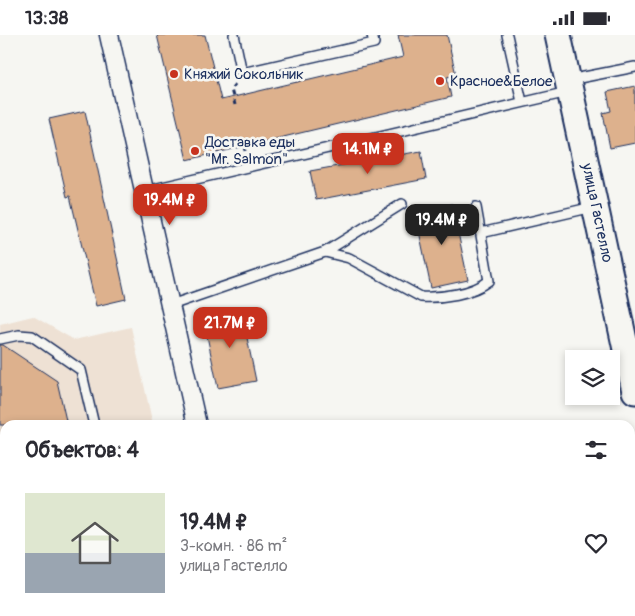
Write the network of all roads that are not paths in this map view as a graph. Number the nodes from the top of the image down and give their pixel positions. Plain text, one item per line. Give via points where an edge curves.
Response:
1 (109, 35) edge
2 (234, 35) edge
3 (372, 35) edge
4 (506, 35) edge
5 (558, 35) edge
6 (635, 67) edge
7 (569, 86) junction
8 (522, 102) junction
9 (145, 191) junction
10 (402, 203) dead end
11 (476, 207) dead end
12 (595, 207) junction
13 (481, 233) junction
14 (325, 252) junction
15 (171, 305) junction
16 (0, 339) edge
17 (635, 391) edge
18 (93, 420) edge
19 (196, 420) edge

1 - 9 street
2 - 3 lane via 242,73 374,43
4 - 8 lane
5 - 7 main road, улица Гастелло
6 - 7 lane
7 - 8 lane
7 - 12 main road, улица Гастелло
8 - 9 lane
9 - 15 street
10 - 14 lane
11 - 13 lane
12 - 13 lane
12 - 17 main road, улица Гастелло
13 - 14 lane via 489,281 481,287 434,298 421,297 349,258
14 - 15 lane
15 - 19 street
16 - 18 lane via 32,336 81,371

